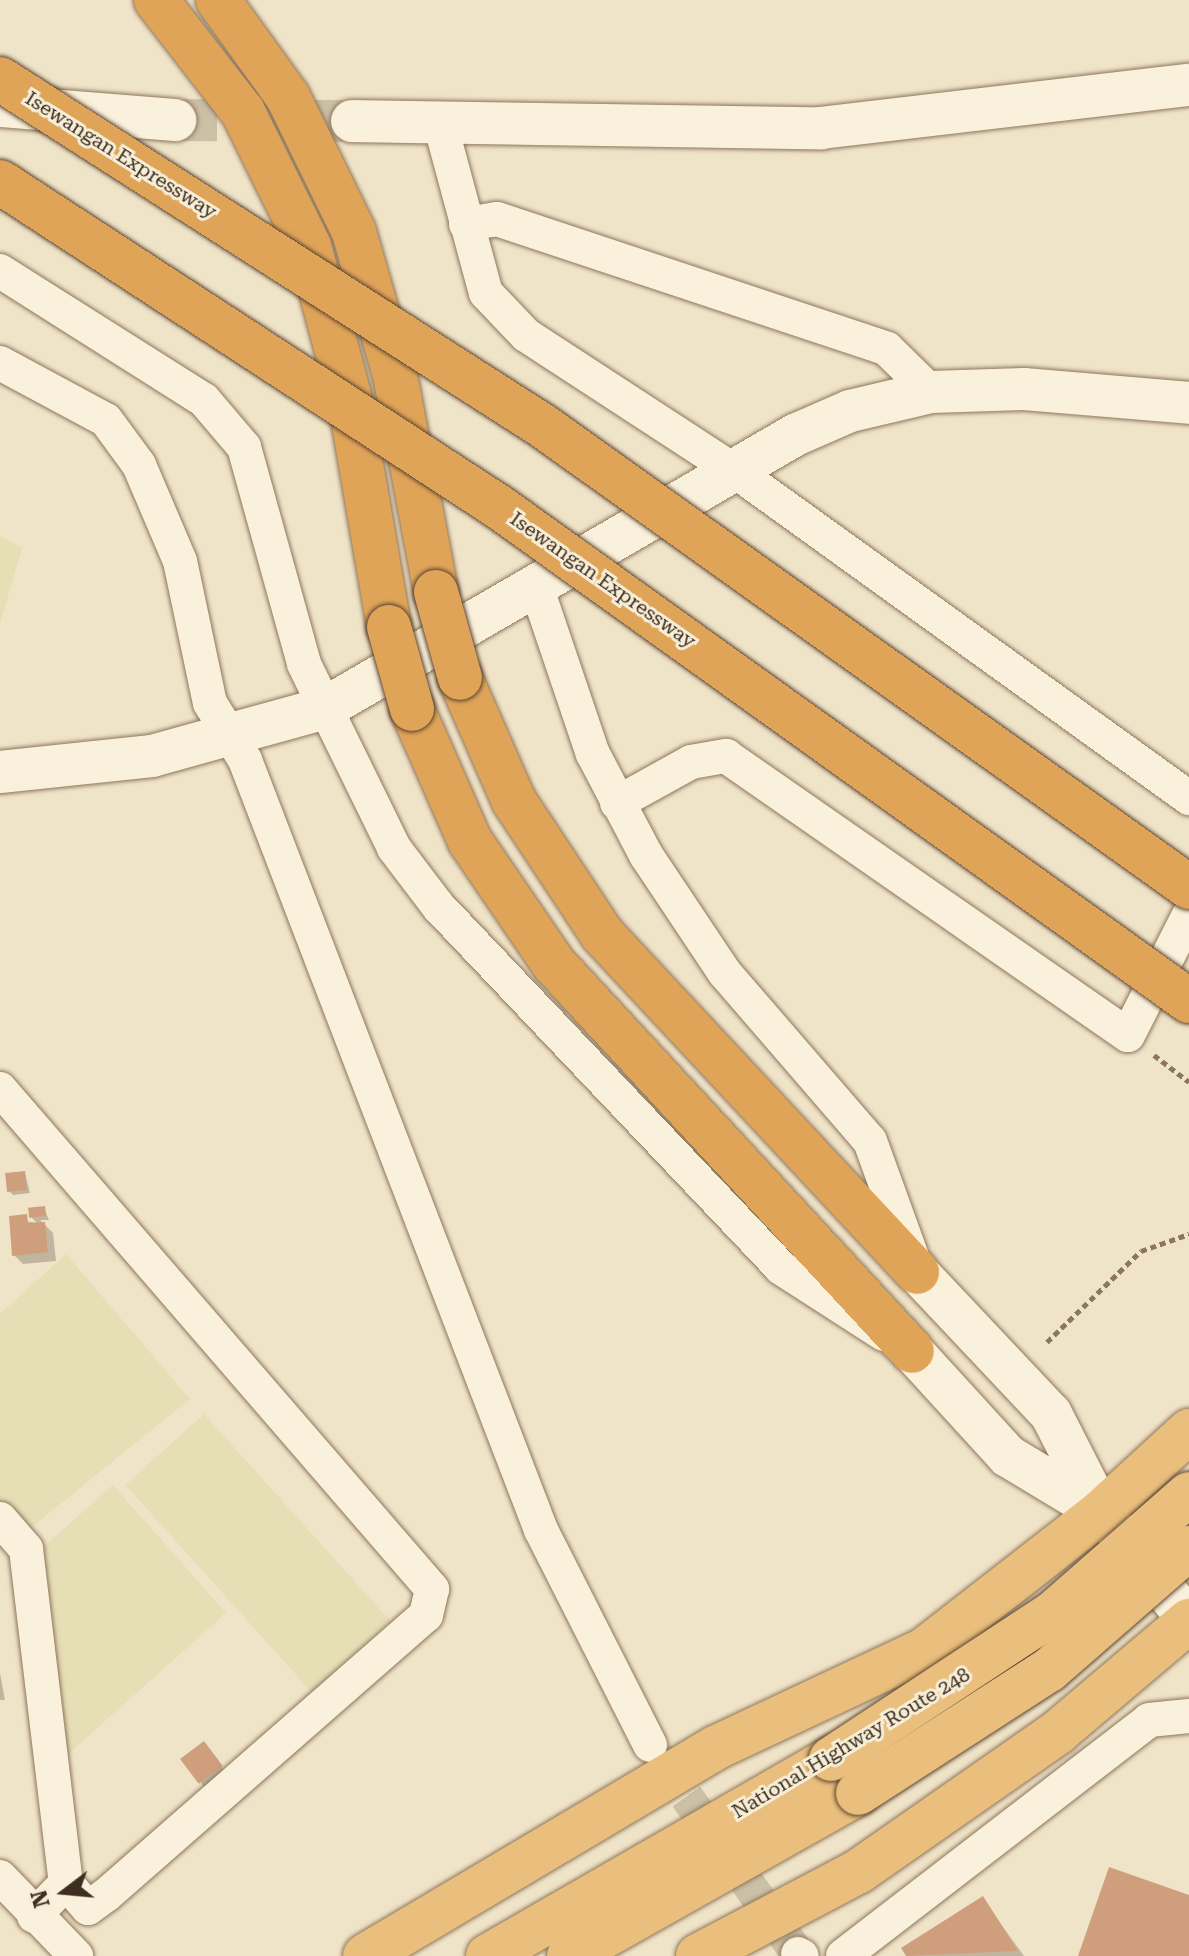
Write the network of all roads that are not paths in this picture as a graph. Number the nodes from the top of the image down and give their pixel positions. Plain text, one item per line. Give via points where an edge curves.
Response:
1 (156, 0) edge
2 (218, 0) edge
3 (0, 79) edge
4 (1189, 85) edge
5 (0, 106) edge
6 (175, 120) tunnel mouth
7 (352, 121) tunnel mouth
8 (440, 123) junction
9 (0, 182) edge
10 (466, 224) junction
11 (0, 271) edge
12 (0, 363) edge
13 (931, 392) junction
14 (1189, 403) edge
15 (735, 471) junction
16 (537, 589) junction
17 (325, 708) junction
18 (231, 737) junction
19 (0, 772) edge
20 (1189, 798) edge
21 (617, 803) junction
22 (1189, 887) edge
23 (1189, 915) edge
24 (1189, 1001) edge
25 (0, 1089) edge
26 (917, 1272) junction
27 (912, 1351) junction
28 (1189, 1431) edge
29 (1189, 1494) edge
30 (1101, 1512) junction
31 (0, 1519) edge
32 (1189, 1548) edge
33 (1189, 1620) edge
34 (1189, 1716) edge
35 (650, 1745) tunnel mouth
36 (0, 1877) edge
37 (66, 1883) junction
38 (34, 1916) junction
39 (76, 1956) edge
40 (365, 1956) edge
41 (488, 1956) edge
42 (569, 1956) edge
43 (698, 1956) edge
44 (843, 1956) edge

1 - 27 highway, bridge via 243,112 309,246 349,395 389,627 412,709 470,841 554,964
2 - 26 highway, bridge via 288,97 354,232 395,375 436,592 460,678 514,801 602,934
3 - 22 highway, Isewangan Expressway, bridge via 543,426
4 - 8 street via 821,128
5 - 6 street
7 - 8 street
8 - 10 street
9 - 24 highway, Isewangan Expressway, bridge via 499,507
10 - 13 street via 497,219 887,349
10 - 15 street via 486,293 526,335
11 - 17 street via 204,400 244,447 304,664
12 - 18 street via 106,420 139,465 180,561 210,703
13 - 14 street via 1024,389
13 - 15 street via 850,411
15 - 16 street
15 - 20 street
16 - 17 street
16 - 21 street
17 - 18 street
17 - 27 street via 394,848 438,906 781,1268
18 - 19 street via 91,767
18 - 35 street via 541,1530
21 - 23 street via 691,762 726,756 1128,1035
21 - 26 street via 724,972 870,1141
25 - 37 street via 432,1589 426,1615 106,1895 88,1908
26 - 30 street via 1051,1414
27 - 30 street via 1008,1456
28 - 30 highway
29 - 41 highway, National Highway Route 248, bridge via 1052,1614 831,1759
30 - 33 street
30 - 40 highway via 924,1650 715,1748
31 - 37 street via 26,1549
32 - 42 highway, National Highway Route 248, bridge via 1049,1670 858,1793
33 - 43 highway via 1058,1732 859,1871
34 - 44 street via 1149,1720
36 - 38 street
37 - 38 street
38 - 39 street

